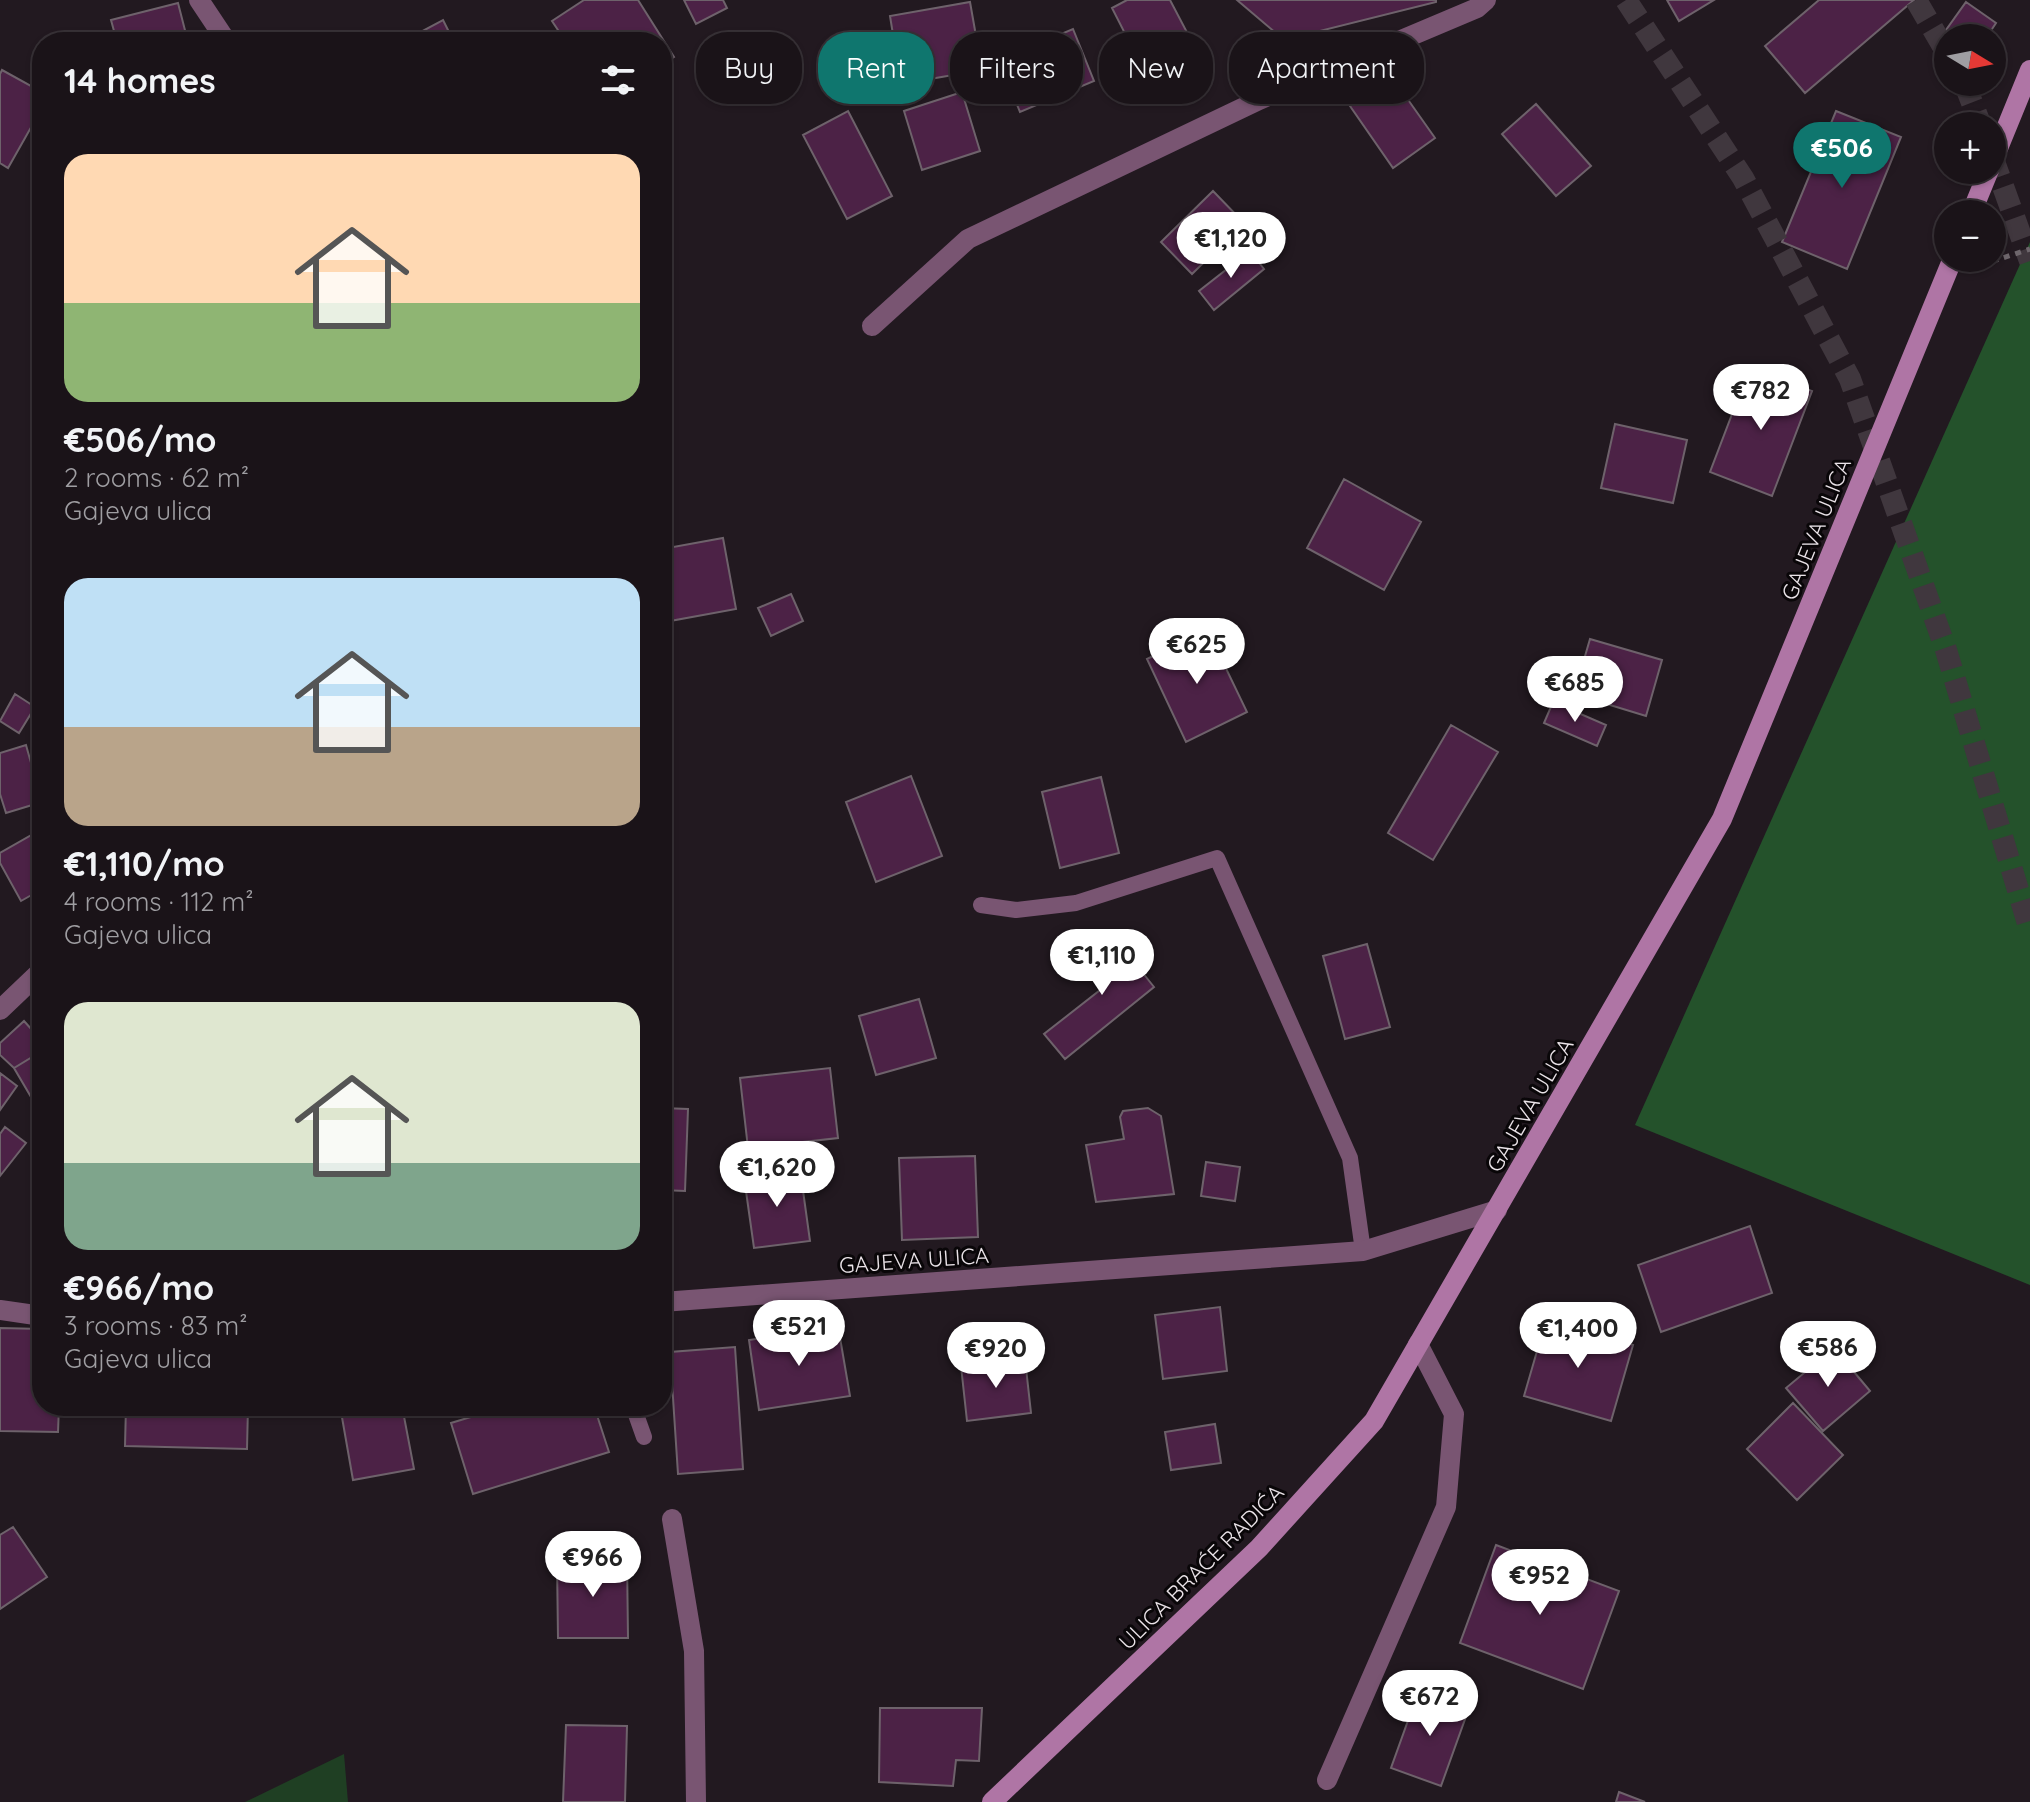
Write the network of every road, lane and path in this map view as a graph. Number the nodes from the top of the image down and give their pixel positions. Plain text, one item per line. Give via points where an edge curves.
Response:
1 (199, 0) edge
2 (1486, 0) edge
3 (220, 32) edge
4 (2030, 70) edge
5 (2006, 129) edge
6 (2030, 249) edge
7 (2006, 254) edge
8 (1947, 272) edge
9 (872, 326) dead end
10 (981, 905) dead end
11 (32, 980) edge
12 (0, 1010) edge
13 (1497, 1210) junction
14 (1363, 1251) junction
15 (672, 1301) edge
16 (0, 1310) edge
17 (32, 1315) edge
18 (1418, 1344) junction
19 (637, 1416) edge
20 (644, 1437) dead end
21 (672, 1519) dead end
22 (1327, 1780) dead end
23 (696, 1802) edge
24 (992, 1802) edge

1 - 3 street
2 - 9 street via 1259,100 968,239
4 - 5 main road
6 - 7 path
8 - 13 main road, GAJEVA ULICA via 1722,819
10 - 14 lane via 1016,910 1076,903 1217,858 1350,1158
11 - 12 street
13 - 14 street, GAJEVA ULICA
13 - 18 main road, ULICA BRAĆE RADIĆA
14 - 15 street, GAJEVA ULICA
16 - 17 street
18 - 22 street via 1454,1414 1446,1507
18 - 24 main road, ULICA BRAĆE RADIĆA via 1374,1421 1259,1548
19 - 20 lane
21 - 23 street via 694,1651

